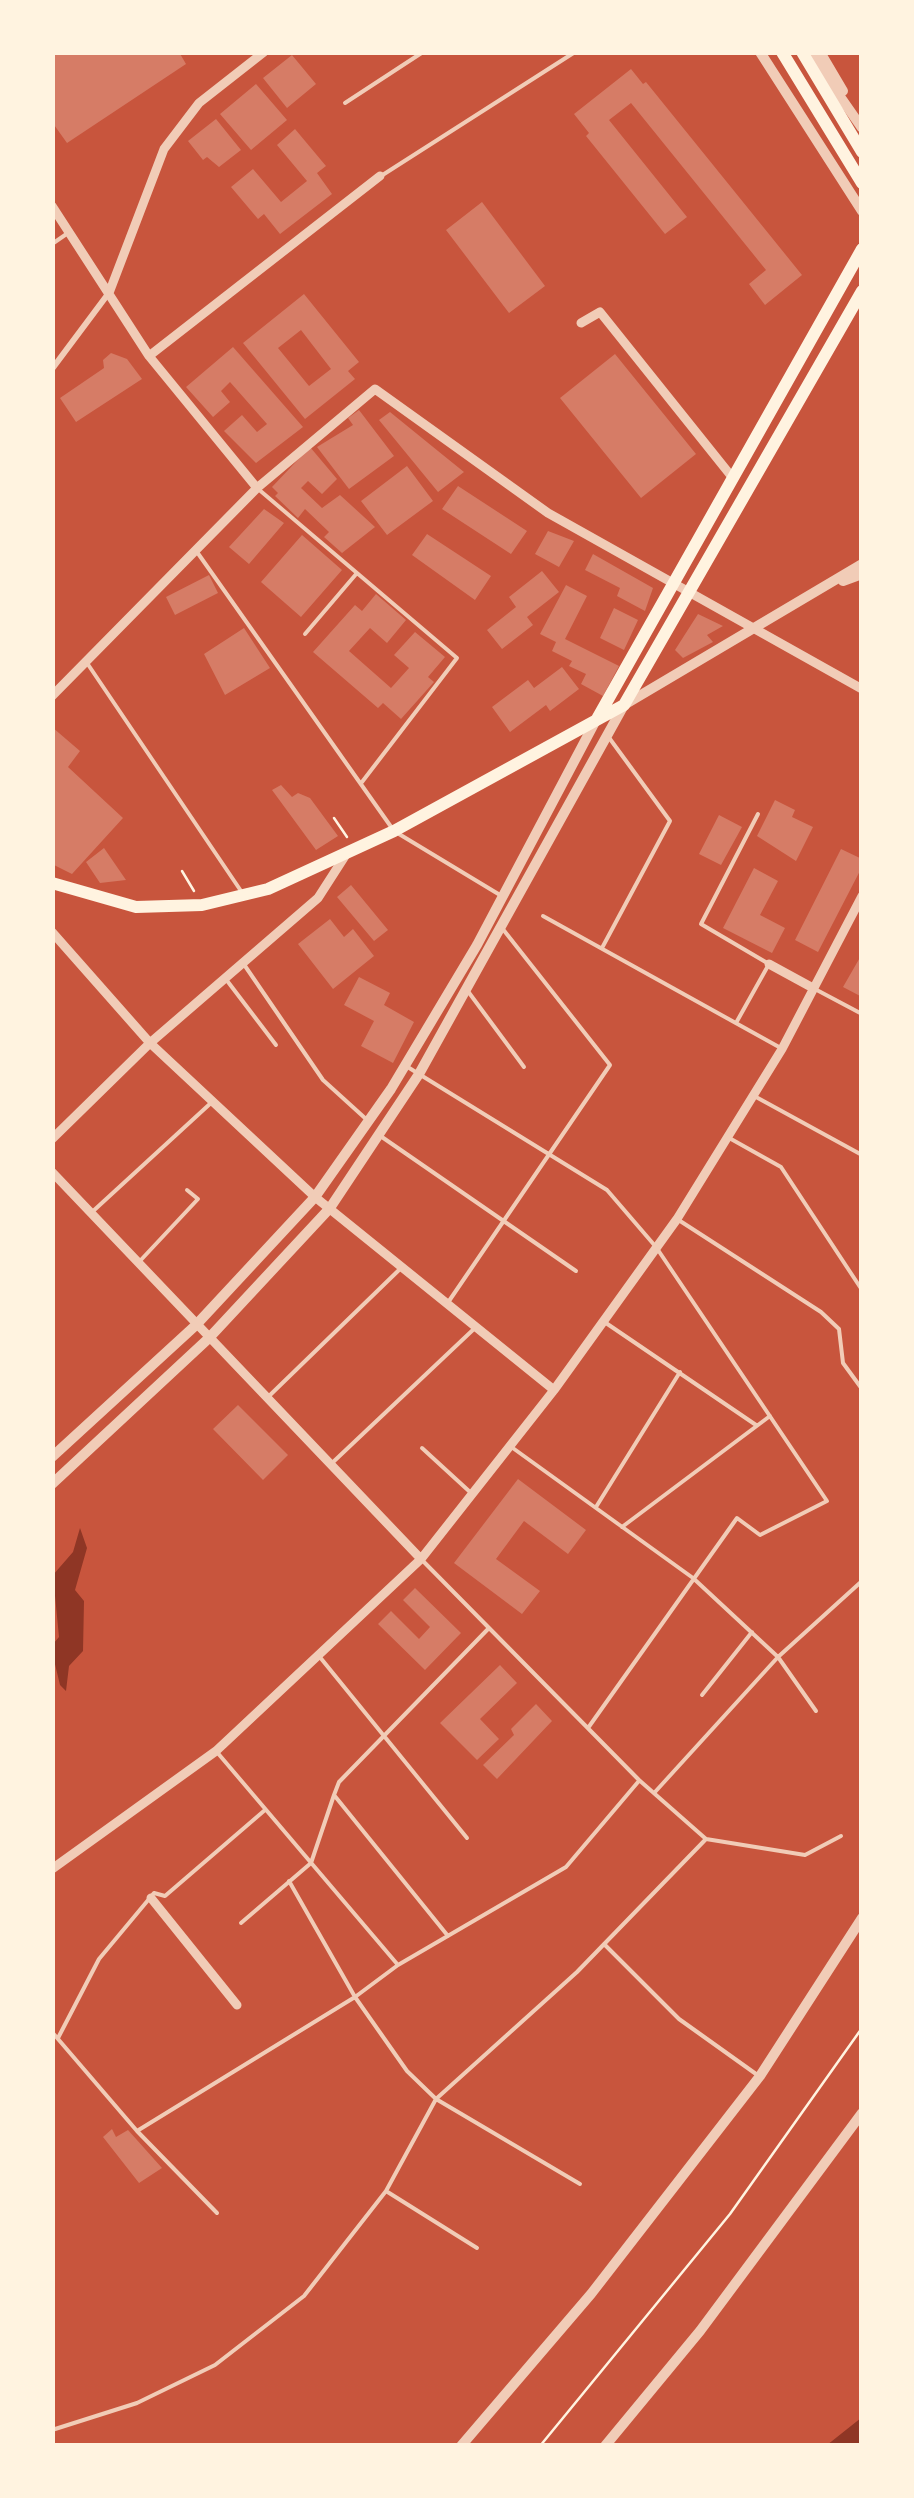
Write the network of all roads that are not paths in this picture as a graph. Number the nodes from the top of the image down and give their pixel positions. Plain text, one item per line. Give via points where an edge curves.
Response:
1 (264, 52) edge
2 (423, 52) edge
3 (575, 52) edge
4 (760, 52) edge
5 (782, 52) edge
6 (806, 52) edge
7 (820, 52) edge
8 (345, 103) dead end
9 (862, 125) edge
10 (862, 152) edge
11 (380, 176) joint
12 (862, 182) edge
13 (52, 206) edge
14 (862, 211) edge
15 (68, 233) junction
16 (52, 244) edge
17 (862, 248) edge
18 (862, 291) edge
19 (109, 293) junction
20 (582, 323) dead end
21 (150, 356) junction
22 (52, 369) edge
23 (732, 477) junction
24 (257, 488) junction
25 (197, 552) junction
26 (862, 564) edge
27 (359, 571) junction
28 (862, 574) edge
29 (672, 582) junction
30 (824, 588) junction
31 (689, 591) junction
32 (756, 628) junction
33 (305, 634) dead end
34 (87, 662) junction
35 (862, 689) edge
36 (52, 696) edge
37 (624, 705) junction
38 (596, 721) junction
39 (607, 735) junction
40 (362, 782) junction
41 (758, 814) dead end
42 (394, 831) junction
43 (351, 853) junction
44 (52, 883) edge
45 (244, 895) junction
46 (862, 896) edge
47 (504, 898) junction
48 (543, 916) dead end
49 (502, 928) junction
50 (52, 932) edge
51 (602, 948) junction
52 (243, 963) junction
53 (769, 964) junction
54 (225, 978) junction
55 (813, 988) junction
56 (467, 990) junction
57 (862, 1014) edge
58 (736, 1023) junction
59 (150, 1042) junction
60 (276, 1045) dead end
61 (782, 1048) junction
62 (406, 1066) junction
63 (524, 1067) dead end
64 (419, 1074) junction
65 (752, 1095) junction
66 (212, 1102) junction
67 (369, 1122) junction
68 (379, 1135) junction
69 (727, 1137) junction
70 (52, 1139) edge
71 (551, 1154) junction
72 (862, 1155) edge
73 (52, 1172) edge
74 (188, 1190) dead end
75 (315, 1196) junction
76 (330, 1208) junction
77 (91, 1213) junction
78 (678, 1219) junction
79 (504, 1223) junction
80 (656, 1247) junction
81 (137, 1263) junction
82 (402, 1267) junction
83 (576, 1272) dead end
84 (862, 1290) edge
85 (447, 1304) junction
86 (604, 1321) junction
87 (196, 1325) junction
88 (476, 1328) junction
89 (209, 1338) junction
90 (680, 1372) junction
91 (862, 1389) edge
92 (554, 1390) junction
93 (267, 1398) junction
94 (770, 1416) junction
95 (756, 1425) junction
96 (510, 1446) junction
97 (422, 1448) dead end
98 (52, 1457) edge
99 (331, 1464) junction
100 (52, 1484) edge
101 (472, 1494) junction
102 (595, 1508) junction
103 (622, 1527) junction
104 (422, 1559) junction
105 (693, 1578) junction
106 (862, 1581) edge
107 (489, 1628) junction
108 (752, 1632) junction
109 (318, 1656) junction
110 (778, 1657) junction
111 (702, 1694) dead end
112 (816, 1711) dead end
113 (588, 1728) junction
114 (386, 1733) junction
115 (216, 1752) junction
116 (639, 1780) junction
117 (654, 1793) junction
118 (334, 1795) junction
119 (266, 1810) junction
120 (840, 1836) dead end
121 (467, 1838) dead end
122 (706, 1840) junction
123 (311, 1863) junction
124 (52, 1870) edge
125 (289, 1881) junction
126 (151, 1898) junction
127 (862, 1918) edge
128 (241, 1923) dead end
129 (449, 1937) junction
130 (604, 1944) junction
131 (398, 1965) junction
132 (356, 1997) junction
133 (236, 2005) dead end
134 (52, 2032) edge
135 (58, 2038) junction
136 (760, 2076) junction
137 (436, 2099) junction
138 (862, 2113) edge
139 (137, 2131) junction
140 (580, 2184) dead end
141 (386, 2191) junction
142 (217, 2214) dead end
143 (477, 2248) dead end
144 (52, 2430) edge
145 (461, 2446) edge
146 (606, 2446) edge

1 - 19 street via 199,103 164,149
2 - 8 lane
3 - 11 lane
4 - 14 street
5 - 12 main road
6 - 9 street
6 - 10 main road
7 - 9 street
11 - 21 street
13 - 15 street
15 - 16 lane
15 - 19 street
17 - 23 main road
18 - 31 main road
19 - 21 street
19 - 22 street
20 - 23 street via 600,312
21 - 24 street
23 - 29 main road
24 - 25 street
24 - 27 lane
24 - 29 street via 375,389 520,495
25 - 34 street
25 - 40 lane
26 - 30 street
27 - 33 lane
27 - 40 lane via 457,658
28 - 30 street
29 - 31 street
29 - 38 main road
30 - 32 street
31 - 32 street
31 - 37 main road
32 - 35 street
32 - 37 street
34 - 36 street
34 - 45 lane
37 - 38 main road
37 - 39 street
38 - 42 main road
38 - 47 street
39 - 49 street
39 - 51 lane via 670,820
40 - 42 lane
41 - 53 lane via 701,924
42 - 43 main road
42 - 47 lane
43 - 45 main road
43 - 52 street via 318,898
44 - 45 main road via 136,907
46 - 55 street
47 - 62 street
48 - 51 lane
49 - 56 street
49 - 71 lane via 610,1065
50 - 59 street
51 - 58 lane
52 - 54 street
52 - 67 lane via 323,1080
53 - 55 street
53 - 58 lane
54 - 59 street
54 - 60 lane
55 - 57 lane
55 - 61 street
56 - 63 lane
56 - 64 street
58 - 61 lane
59 - 66 street
59 - 70 street
61 - 65 street
62 - 64 lane
62 - 67 street
64 - 68 street
64 - 71 lane
65 - 69 street
65 - 72 lane
66 - 75 street
66 - 77 lane
67 - 75 street
68 - 76 street
68 - 79 lane
69 - 78 street
69 - 84 lane via 781,1167
71 - 79 lane
71 - 80 lane via 607,1190
73 - 77 street
74 - 81 lane via 198,1199
75 - 76 street
75 - 87 street
76 - 82 street
76 - 89 street
77 - 81 street
78 - 80 street
78 - 91 lane via 821,1312 838,1328 843,1363
79 - 83 lane
79 - 85 lane
80 - 86 street
80 - 94 lane
81 - 87 street
82 - 85 street
82 - 93 lane
85 - 88 street
86 - 90 lane
86 - 92 street
87 - 89 street
87 - 98 street
88 - 92 street
88 - 99 lane
89 - 93 street
89 - 100 street
90 - 95 lane
90 - 102 lane
92 - 96 street
93 - 99 street
94 - 95 lane
94 - 105 lane via 828,1500 760,1535 737,1518
95 - 103 lane
96 - 101 street
96 - 102 lane
97 - 101 lane
99 - 104 street
101 - 104 street
102 - 103 lane
103 - 105 lane
104 - 107 lane
104 - 109 street
105 - 108 lane
105 - 113 lane
106 - 110 lane
107 - 113 lane
107 - 114 lane
108 - 110 lane
108 - 111 lane
109 - 114 lane
109 - 115 street
110 - 112 lane
110 - 117 lane
113 - 116 lane
114 - 118 lane
114 - 121 lane
115 - 119 lane
115 - 124 street
116 - 117 lane
116 - 129 lane via 566,1867
117 - 122 lane
118 - 123 lane
118 - 129 lane
119 - 123 lane
119 - 126 lane via 164,1896
120 - 122 lane via 805,1854
122 - 130 lane
123 - 125 lane
123 - 131 lane
125 - 128 lane
125 - 132 lane
126 - 133 street
126 - 135 lane via 99,1960
127 - 136 street
129 - 131 lane
130 - 136 lane via 680,2020
130 - 137 lane
131 - 132 lane
132 - 137 lane via 407,2071
132 - 139 lane
134 - 135 lane
135 - 139 lane
136 - 145 street via 591,2294
137 - 140 lane
137 - 141 lane
138 - 146 street
139 - 142 lane
141 - 143 lane
141 - 144 lane via 304,2296 215,2366 137,2402

